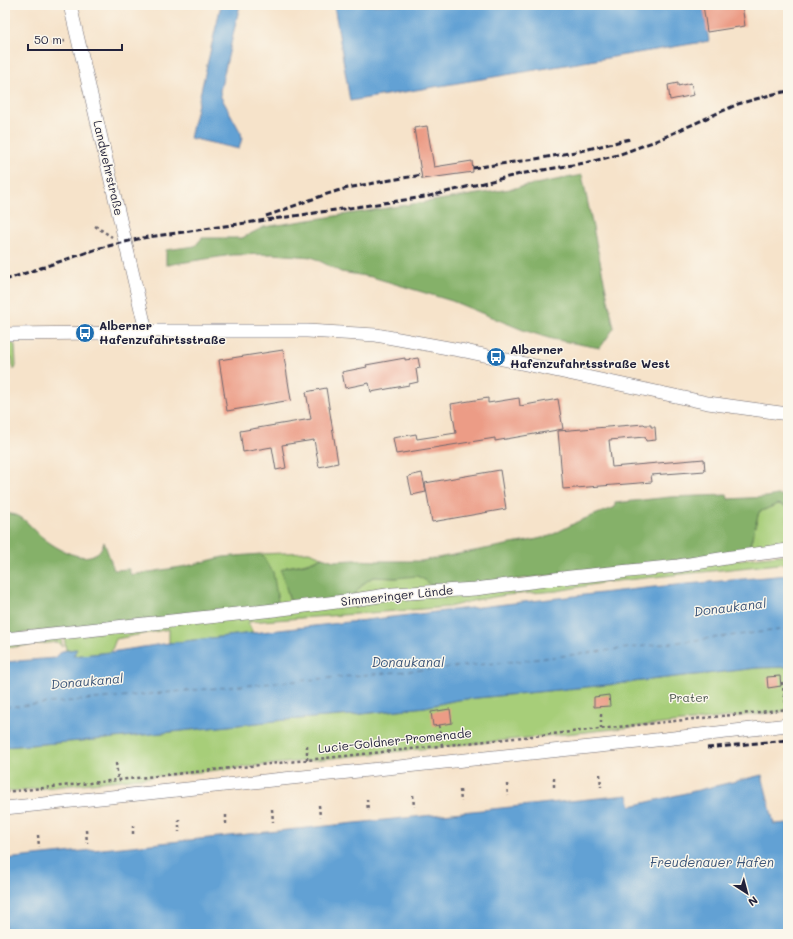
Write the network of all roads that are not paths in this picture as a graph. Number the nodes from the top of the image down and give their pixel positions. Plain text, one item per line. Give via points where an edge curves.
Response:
1 (70, 5) edge
2 (146, 331) junction
3 (5, 334) edge
4 (788, 414) edge
5 (788, 550) edge
6 (5, 639) edge
7 (788, 725) edge
8 (5, 808) edge

1 - 2 street, Landwehrstraße
2 - 3 street
2 - 4 street via 307,330 376,335 708,402
5 - 6 street, Simmeringer Lände via 678,566 475,589 393,594 274,610
7 - 8 street

